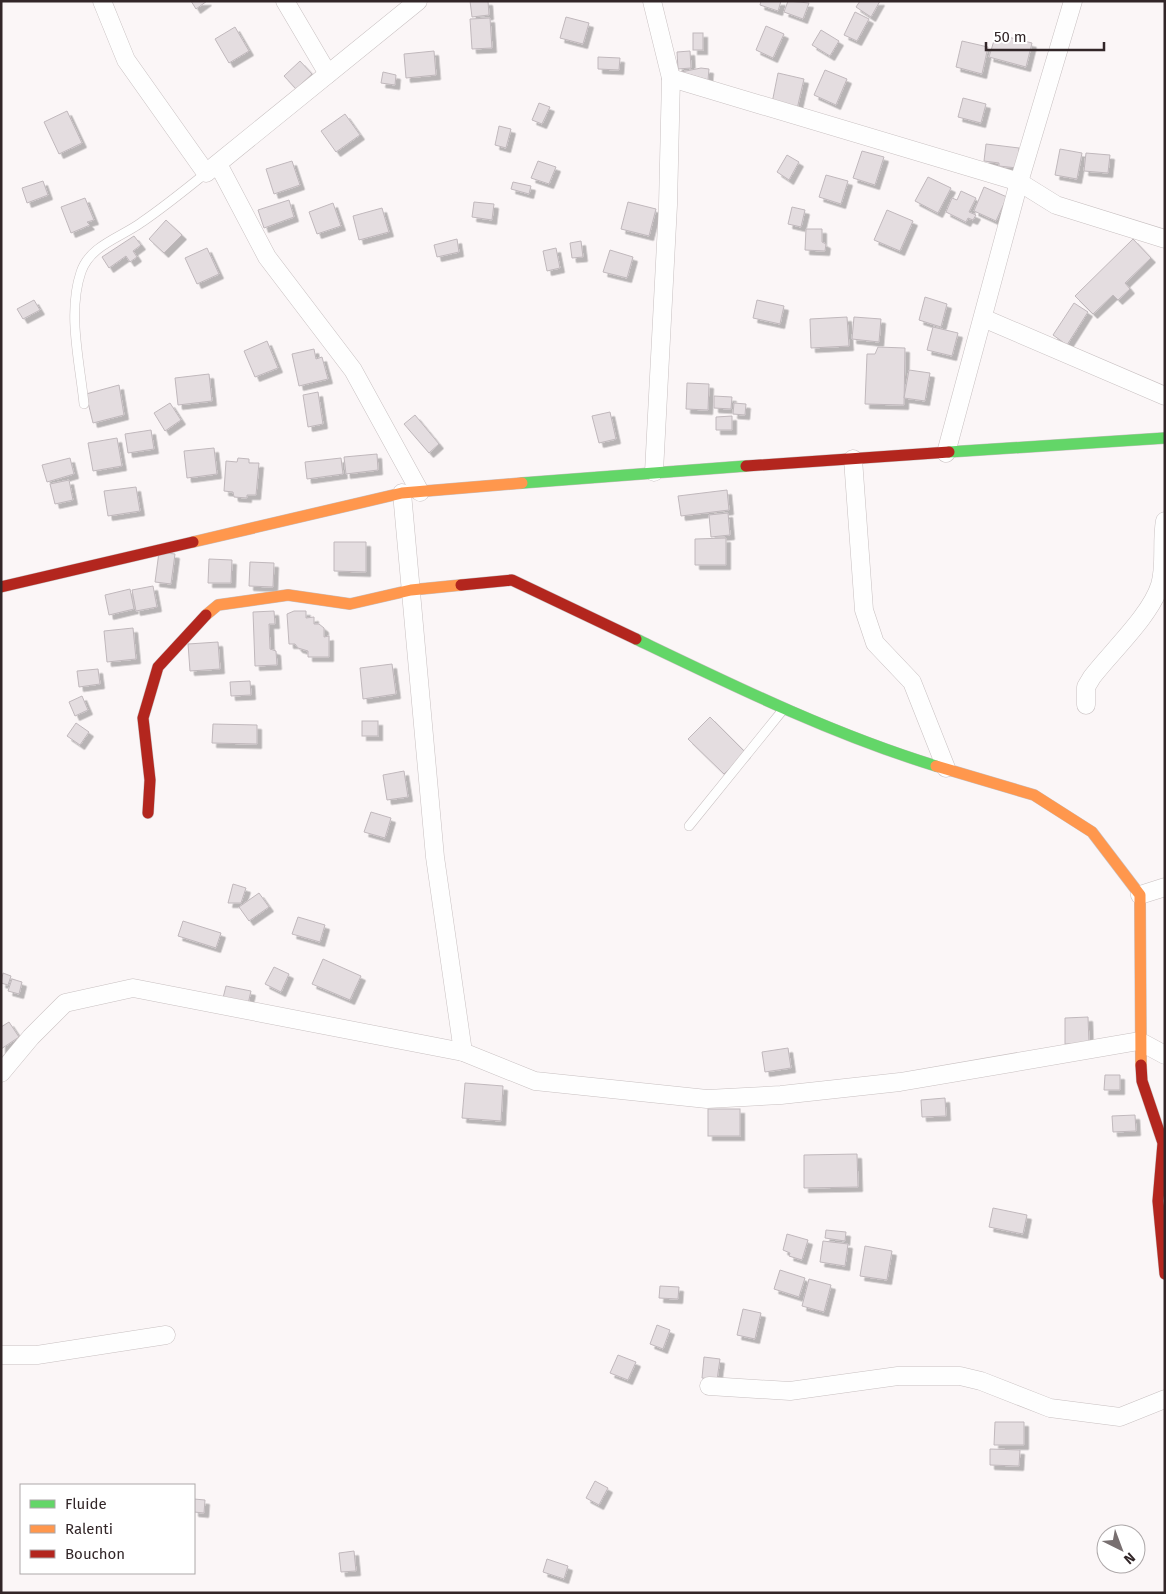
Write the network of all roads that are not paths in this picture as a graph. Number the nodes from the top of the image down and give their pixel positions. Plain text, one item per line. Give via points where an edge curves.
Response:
1 (102, 1) edge
2 (284, 1) edge
3 (418, 1) edge
4 (652, 1) edge
5 (1073, 1) edge
6 (328, 74) junction
7 (671, 78) junction
8 (212, 169) junction
9 (1019, 182) junction
10 (1165, 239) edge
11 (983, 318) junction
12 (1165, 396) edge
13 (84, 404) dead end
14 (1165, 438) edge
15 (946, 453) junction
16 (852, 459) junction
17 (654, 472) junction
18 (420, 492) junction
19 (402, 493) junction
20 (1165, 521) edge
21 (1, 587) edge
22 (411, 590) junction
23 (1086, 705) dead end
24 (783, 709) junction
25 (946, 768) junction
26 (148, 813) dead end
27 (689, 826) dead end
28 (1165, 887) edge
29 (1140, 895) junction
30 (1139, 1041) junction
31 (463, 1052) junction
32 (1165, 1055) edge
33 (1, 1073) edge
34 (1165, 1274) edge
35 (166, 1335) dead end
36 (1, 1355) edge
37 (709, 1386) dead end
38 (1165, 1399) edge

1 - 8 street via 126,60
2 - 6 street
3 - 6 street
4 - 7 street
5 - 9 street
6 - 8 street
7 - 9 street
7 - 17 street
8 - 13 lane via 141,224 111,239 88,259 81,270 76,322
8 - 18 street via 266,257 353,370
9 - 10 street via 1056,205
9 - 11 street
11 - 12 street
11 - 15 street
14 - 15 street
15 - 16 street
16 - 17 street
16 - 25 street via 864,610 875,643 912,682
17 - 18 street
18 - 19 street
19 - 21 street
19 - 22 street
20 - 23 street via 1163,571 1155,599 1092,677 1086,687
22 - 24 street via 512,580
22 - 26 street via 350,604 288,595 218,605 158,667 143,718 150,780
22 - 31 street via 435,857
24 - 25 street via 898,754
24 - 27 lane
25 - 29 street via 1034,795 1092,832
28 - 29 street
29 - 30 street
30 - 31 street via 900,1082 781,1095 707,1099 535,1081
30 - 32 street
30 - 34 street via 1142,1081 1163,1142 1158,1201
31 - 33 street via 132,988 65,1003
35 - 36 street via 36,1355
37 - 38 street via 790,1391 898,1376 960,1376 1050,1408 1120,1417

